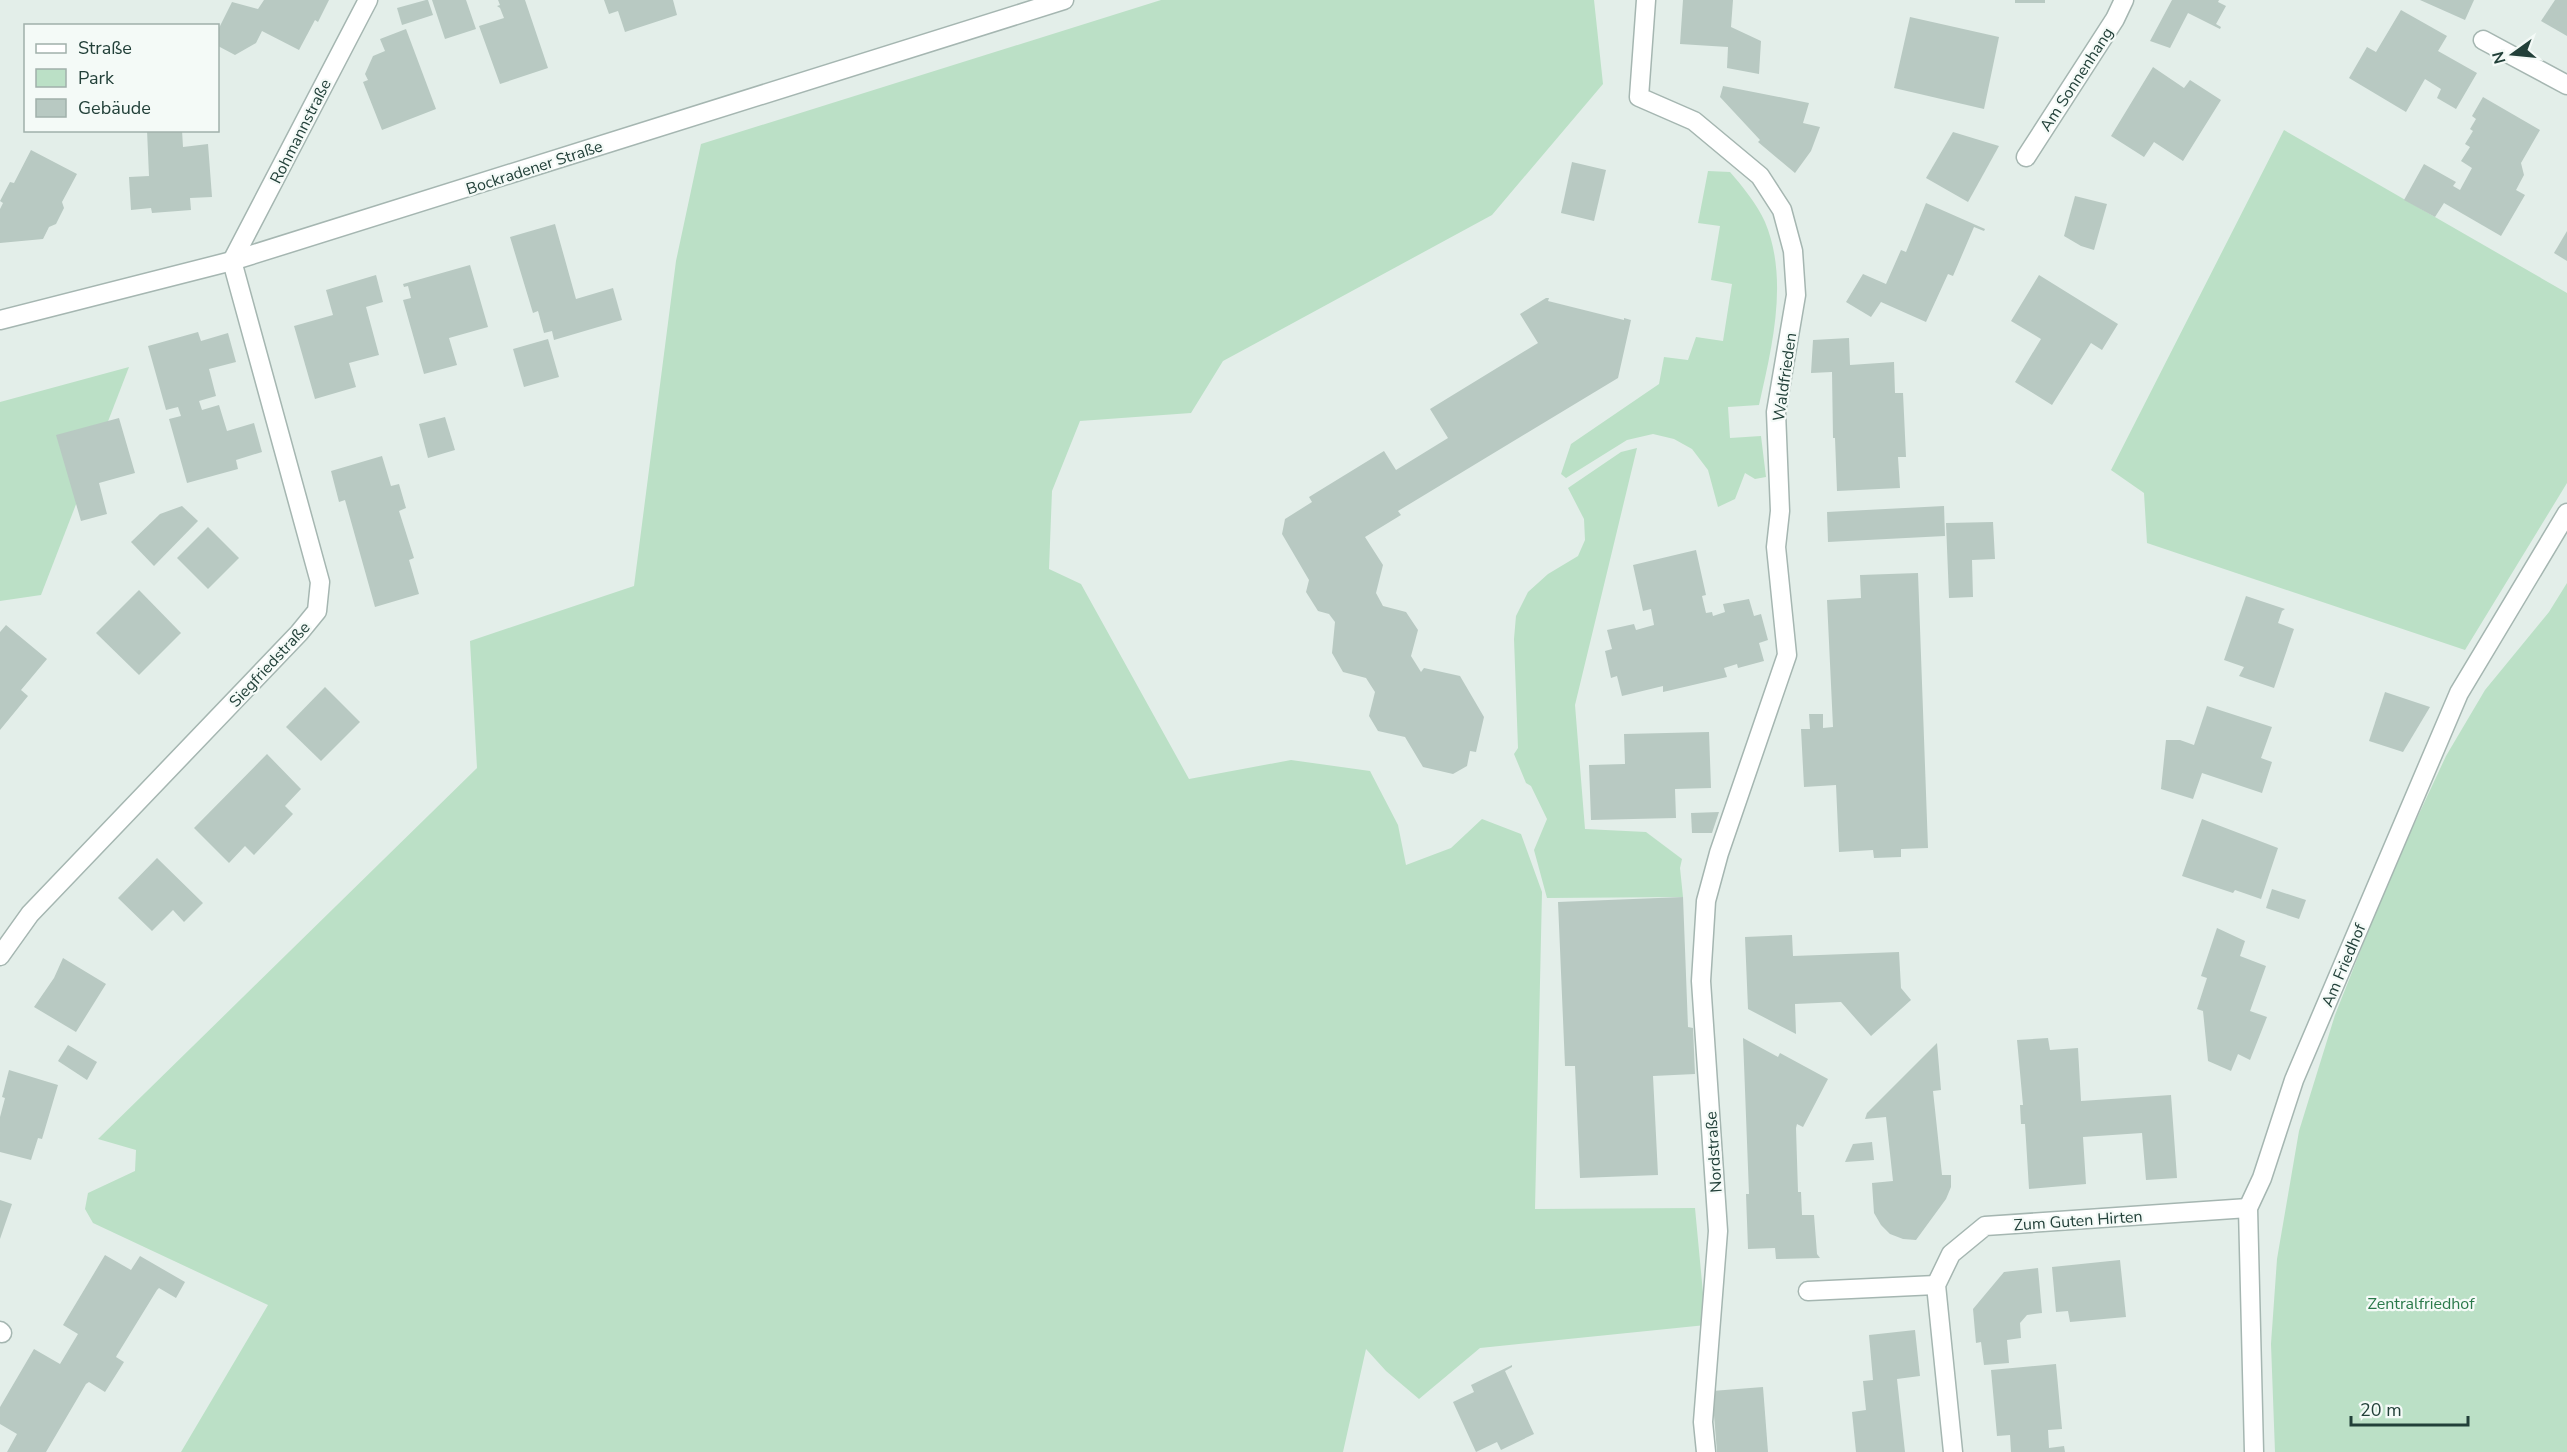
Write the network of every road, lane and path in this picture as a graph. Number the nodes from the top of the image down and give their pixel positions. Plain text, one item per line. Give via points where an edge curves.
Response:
1 (368, 0) edge
2 (1064, 0) edge
3 (1646, 0) edge
4 (2124, 0) edge
5 (2483, 40) dead end
6 (2567, 85) edge
7 (2026, 157) dead end
8 (232, 261) junction
9 (0, 320) edge
10 (2567, 513) edge
11 (1719, 854) joint
12 (0, 956) edge
13 (2248, 1208) junction
14 (1936, 1285) junction
15 (1808, 1291) dead end
16 (1706, 1452) edge
17 (1953, 1452) edge
18 (2254, 1452) edge

1 - 8 street, Rohmannstraße
2 - 8 street, Bockradener Straße
3 - 11 street, Waldfrieden via 1639,97 1695,121 1760,176 1782,210 1793,251 1796,295 1776,412 1780,512 1776,547 1787,655
4 - 7 street, Am Sonnenhang
5 - 6 street
8 - 9 street, Bockradener Straße
8 - 12 street, Siegfriedstraße via 320,582 317,611 30,914
10 - 13 street, Am Friedhof via 2459,693 2294,1080 2262,1178
11 - 16 street, Nordstraße via 1706,901 1701,981 1718,1231 1703,1422
13 - 14 street, Zum Guten Hirten via 1985,1226 1951,1254
13 - 18 street, Am Friedhof
14 - 15 street
14 - 17 street

